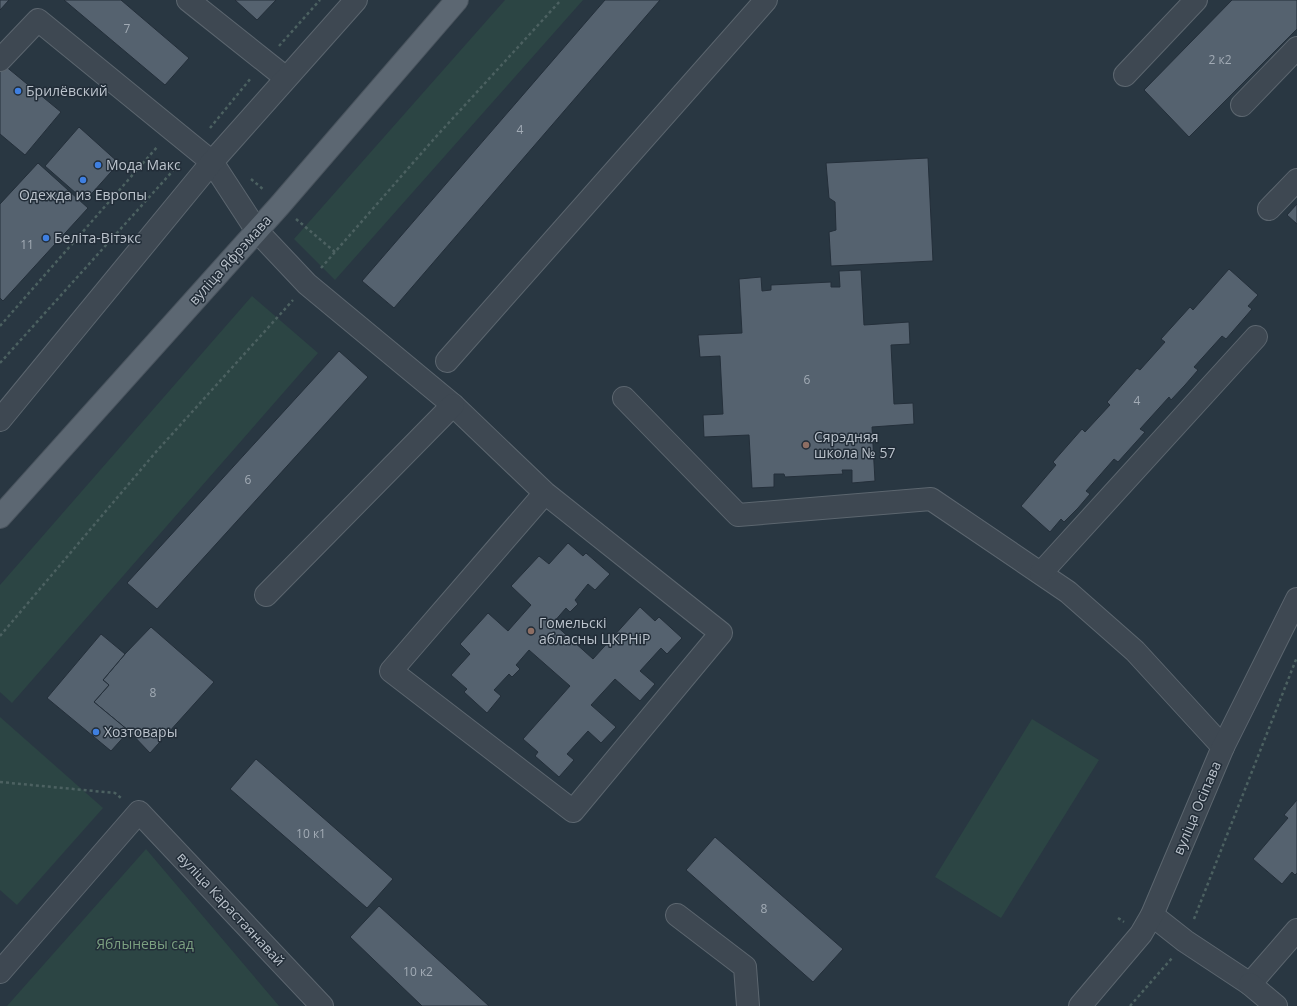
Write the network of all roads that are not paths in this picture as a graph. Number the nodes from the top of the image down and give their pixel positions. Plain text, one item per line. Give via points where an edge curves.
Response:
1 (188, 0) edge
2 (356, 0) edge
3 (457, 0) edge
4 (766, 0) edge
5 (1196, 0) edge
6 (1297, 48) edge
7 (0, 60) edge
8 (1125, 74) dead end
9 (286, 78) junction
10 (1242, 105) dead end
11 (212, 162) junction
12 (1297, 180) edge
13 (1269, 209) dead end
14 (257, 231) junction
15 (1256, 337) dead end
16 (446, 361) dead end
17 (624, 398) dead end
18 (453, 405) junction
19 (0, 420) edge
20 (544, 493) junction
21 (0, 517) edge
22 (1041, 574) junction
23 (266, 596) dead end
24 (1297, 599) edge
25 (1222, 747) junction
26 (677, 915) dead end
27 (1152, 915) junction
28 (1297, 930) edge
29 (0, 972) edge
30 (1250, 984) junction
31 (322, 1006) edge
32 (748, 1006) edge
33 (1080, 1006) edge
34 (1276, 1006) edge

1 - 9 street
2 - 9 street
3 - 14 main road, вуліца Яфрэмава
4 - 16 street
5 - 8 street
6 - 10 street
7 - 11 street via 38,20
9 - 11 street
11 - 14 street
11 - 19 street
12 - 13 street
14 - 18 street via 307,284
14 - 21 main road, вуліца Яфрэмава
15 - 22 street
17 - 22 street via 738,515 931,499
18 - 20 street
18 - 23 street
20 - 20 street via 392,671 573,810 721,632
22 - 25 street via 1068,592 1135,651
24 - 25 street, вуліца Осіпава
25 - 27 street, вуліца Осіпава
26 - 32 street via 745,967
27 - 30 street via 1185,941
27 - 33 street, вуліца Осіпава via 1141,934
28 - 30 street
29 - 31 street, вуліца Карастаянавай via 139,812
30 - 34 street

